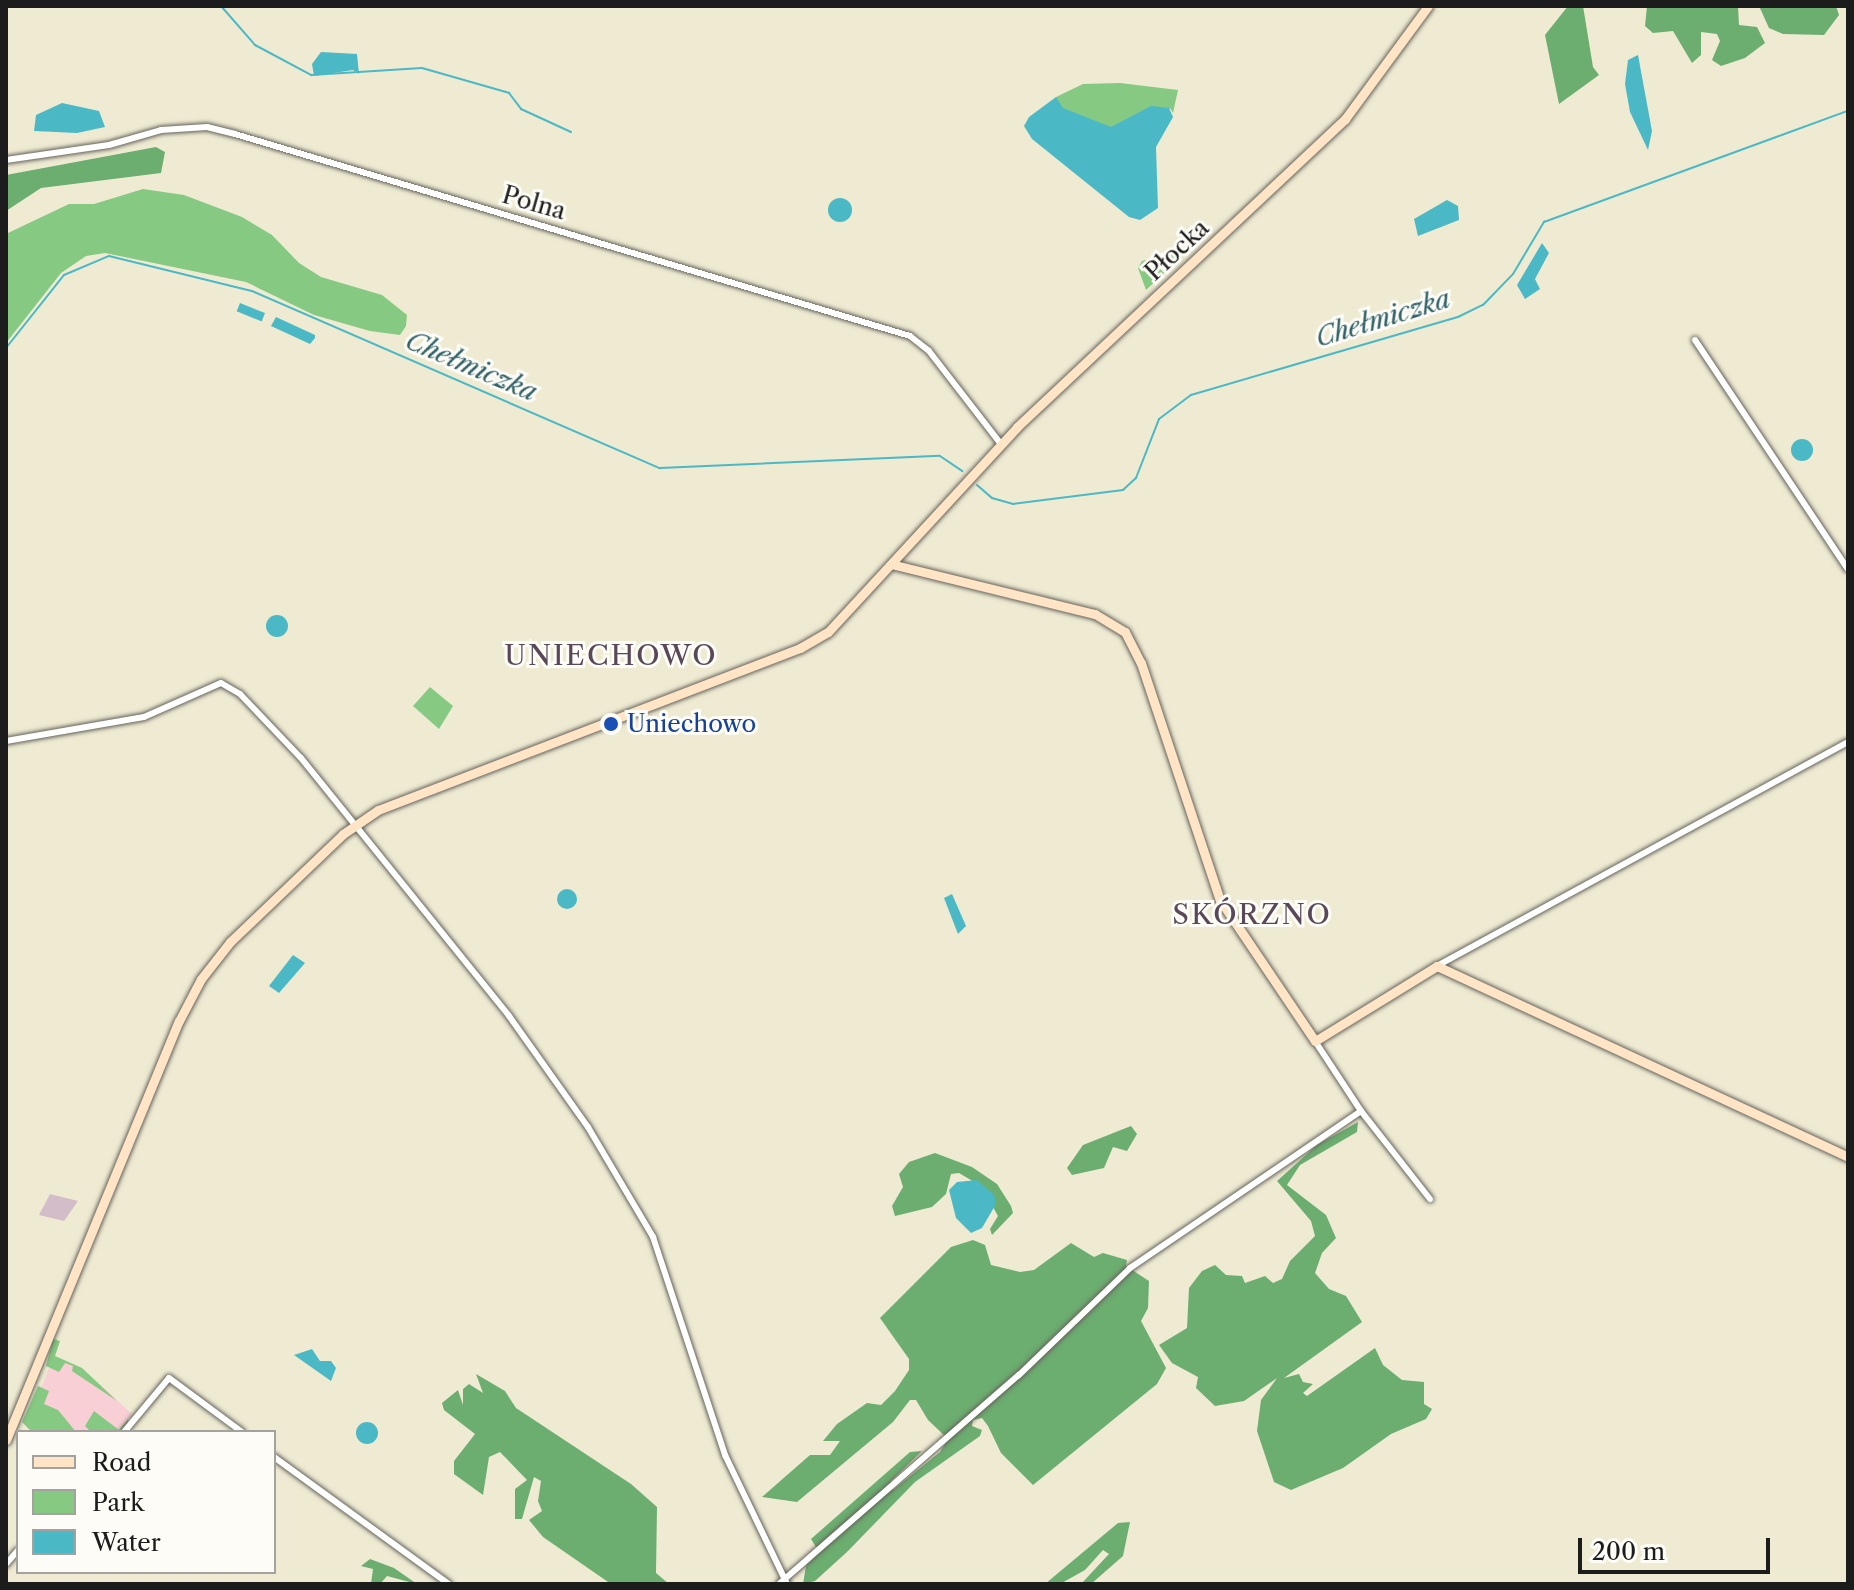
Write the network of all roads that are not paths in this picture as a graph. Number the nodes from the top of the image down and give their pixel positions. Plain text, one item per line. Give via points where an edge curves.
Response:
1 (1428, 6) edge
2 (6, 160) edge
3 (1695, 340) dead end
4 (1001, 444) junction
5 (891, 564) junction
6 (1848, 569) edge
7 (6, 741) edge
8 (1848, 742) edge
9 (357, 823) junction
10 (1437, 966) junction
11 (1315, 1041) junction
12 (1361, 1111) junction
13 (1848, 1157) edge
14 (1430, 1199) dead end
15 (126, 1430) edge
16 (239, 1430) edge
17 (6, 1440) edge
18 (276, 1458) edge
19 (783, 1582) edge
20 (449, 1584) edge

1 - 4 main road, Płocka via 1345,119
2 - 4 street, Polna via 109,145 157,130 202,127 228,132 910,336 929,351
3 - 6 street
4 - 5 main road, Płocka
5 - 9 main road, Płocka via 838,624 800,648 401,800
5 - 11 main road via 1095,614 1125,632 1141,663 1220,900
7 - 9 street via 144,717 224,684 245,699
8 - 10 street
9 - 17 main road, Płocka via 230,942 190,999
9 - 19 street via 562,1090 653,1237 725,1455
10 - 11 main road
10 - 13 main road
11 - 12 street
12 - 14 street
12 - 19 street via 1130,1268 1019,1375
15 - 16 street via 169,1378
18 - 20 street

